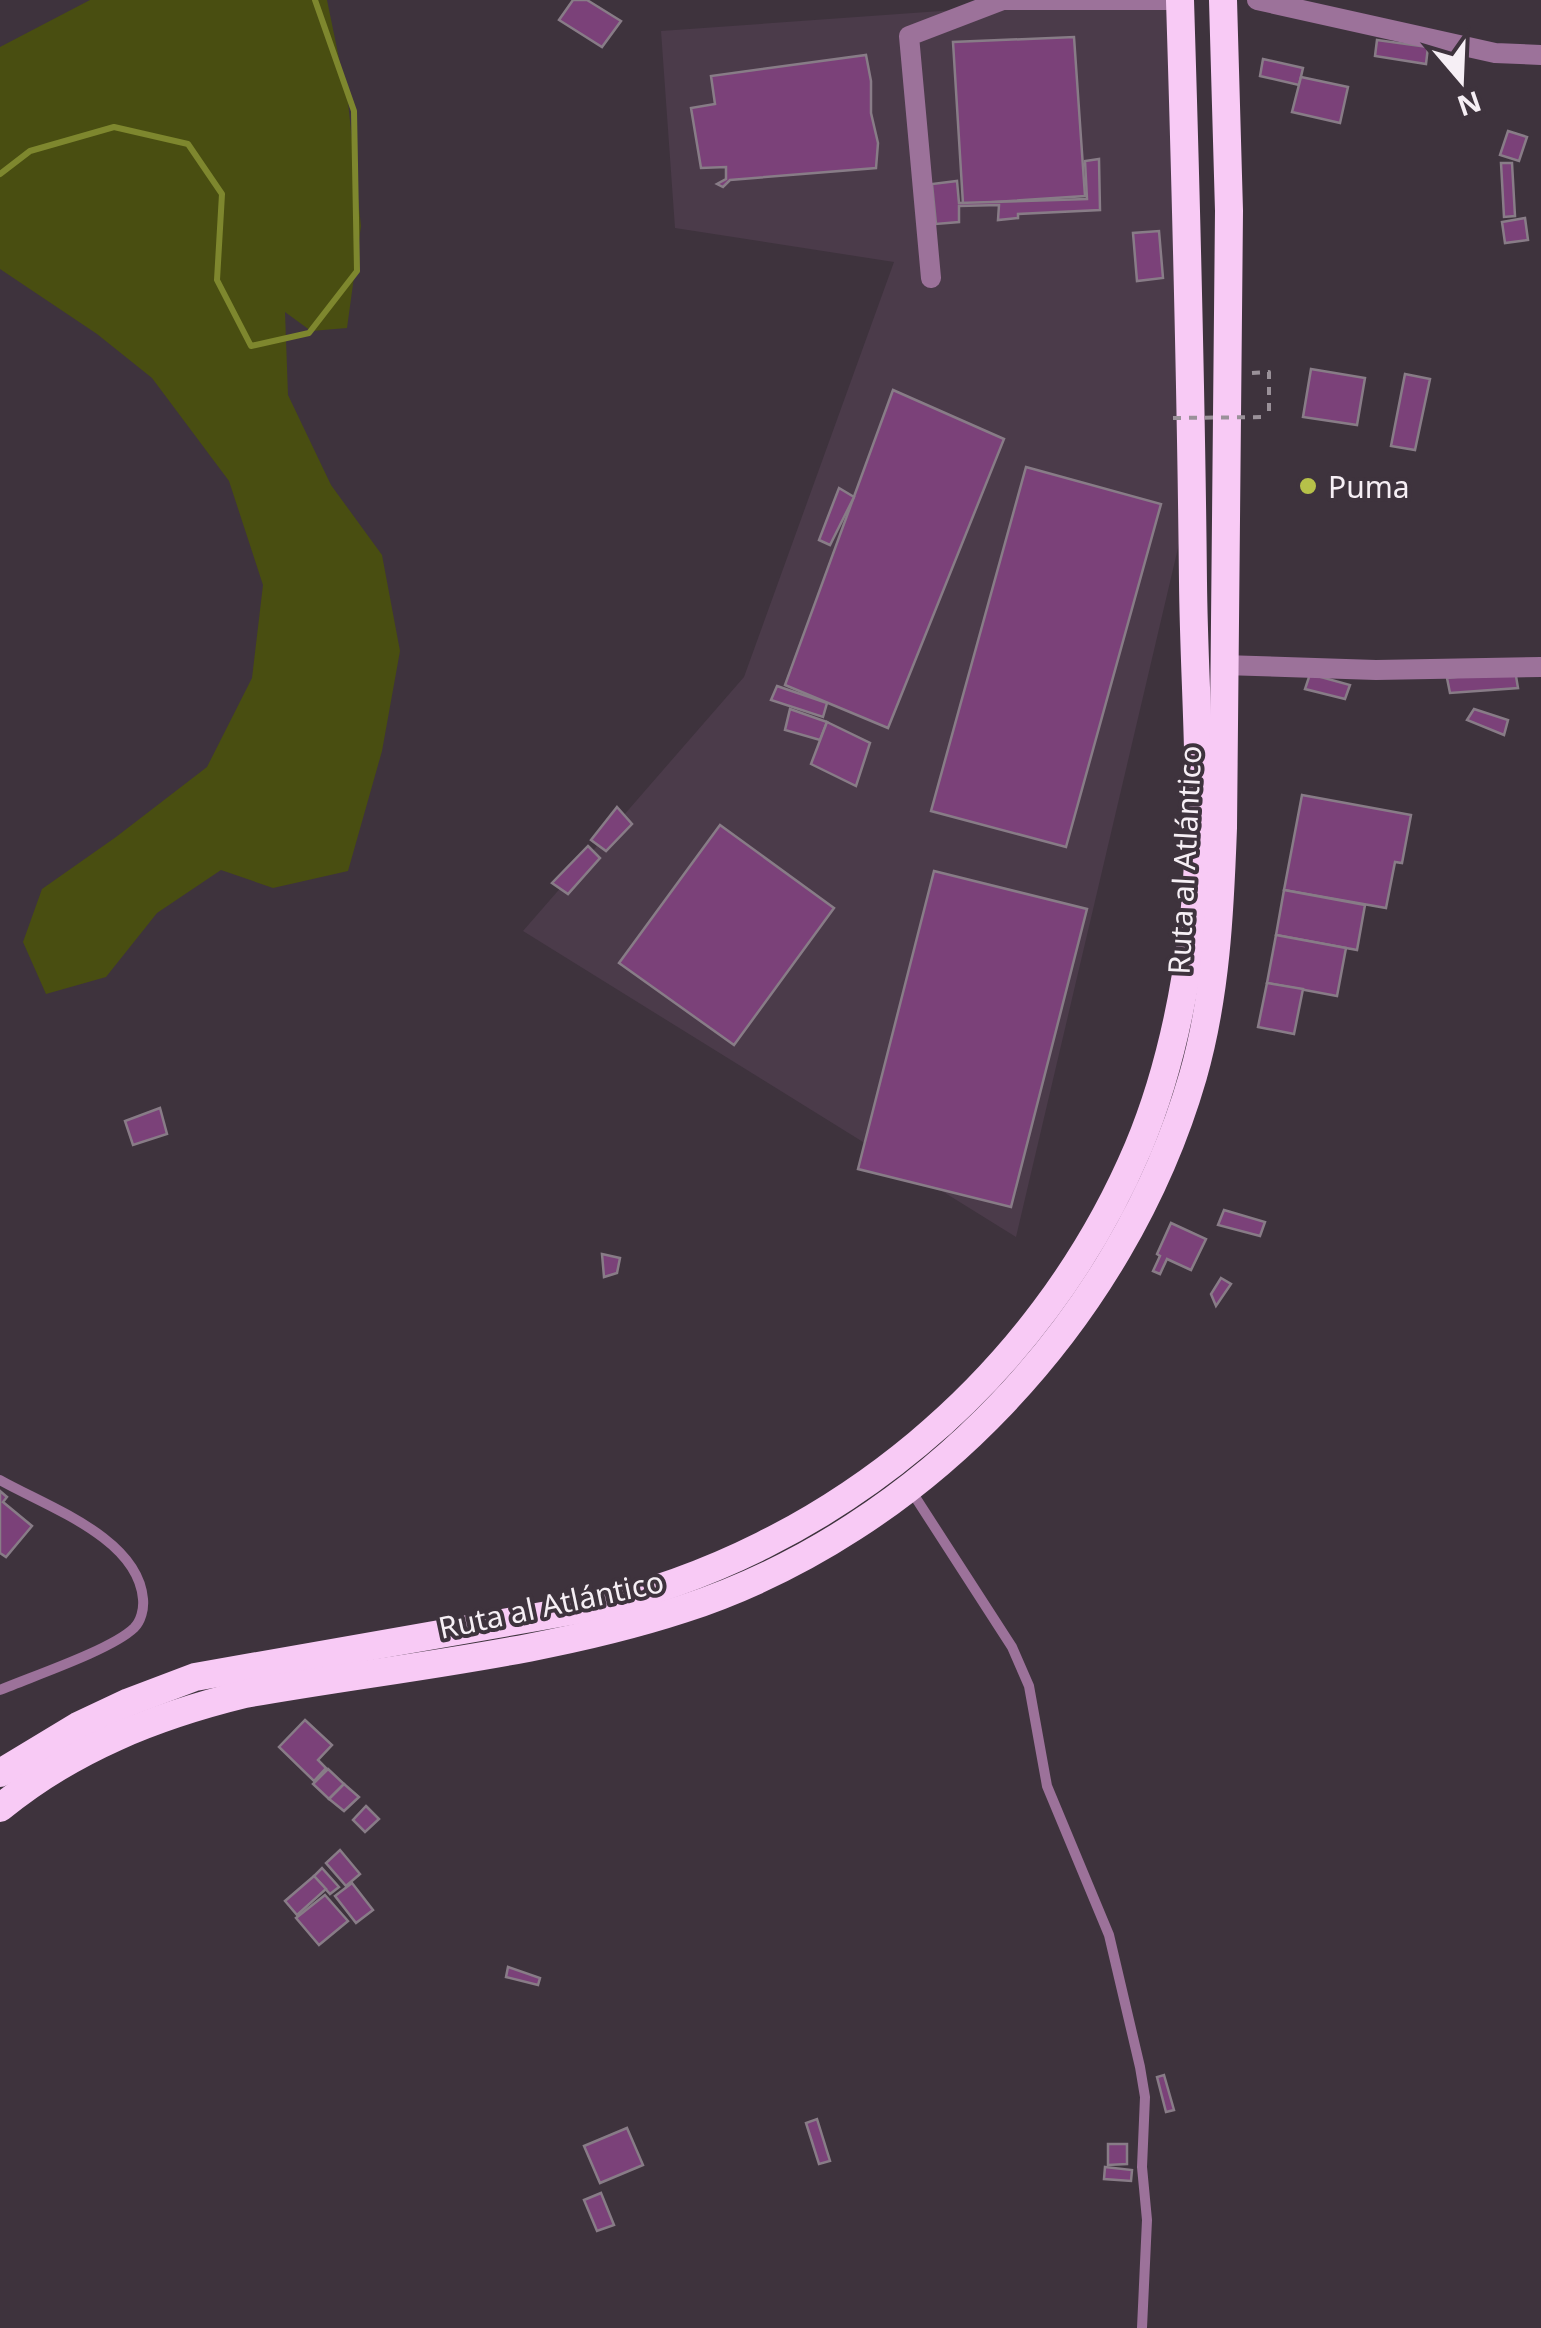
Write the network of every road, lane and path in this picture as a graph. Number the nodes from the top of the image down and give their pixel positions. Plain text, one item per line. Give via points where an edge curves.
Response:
1 (1180, 0) edge
2 (1223, 0) edge
3 (1257, 0) edge
4 (1541, 55) edge
5 (1186, 183) junction
6 (932, 278) dead end
7 (1269, 372) dead end
8 (1227, 373) junction
9 (1174, 418) dead end
10 (1223, 665) junction
11 (1541, 668) edge
12 (0, 1480) edge
13 (909, 1488) junction
14 (0, 1690) edge
15 (0, 1774) edge
16 (0, 1808) edge
17 (1142, 2328) edge

1 - 5 highway, Ruta al Atlántico
1 - 6 street via 1003,0 909,36
2 - 8 highway, Ruta al Atlántico
3 - 4 street via 1495,53
5 - 8 highway via 1198,237 1199,378 1205,387 1216,387
5 - 15 highway, Ruta al Atlántico via 1194,923 1182,999 1140,1144 1080,1260 1047,1308 999,1366 881,1476 826,1513 726,1564 588,1608 195,1678 78,1726
7 - 9 path, bridge via 1270,417
8 - 10 highway, Ruta al Atlántico
10 - 11 street
10 - 13 highway, Ruta al Atlántico via 1219,923 1193,1076 1164,1156 1102,1276 1069,1322 1021,1381
12 - 14 lane via 106,1538 130,1561 144,1608 137,1625 118,1639
13 - 16 highway, Ruta al Atlántico via 793,1563 689,1608 594,1634 194,1706 90,1749
13 - 17 lane via 1020,1665 1047,1786 1109,1935 1145,2097

